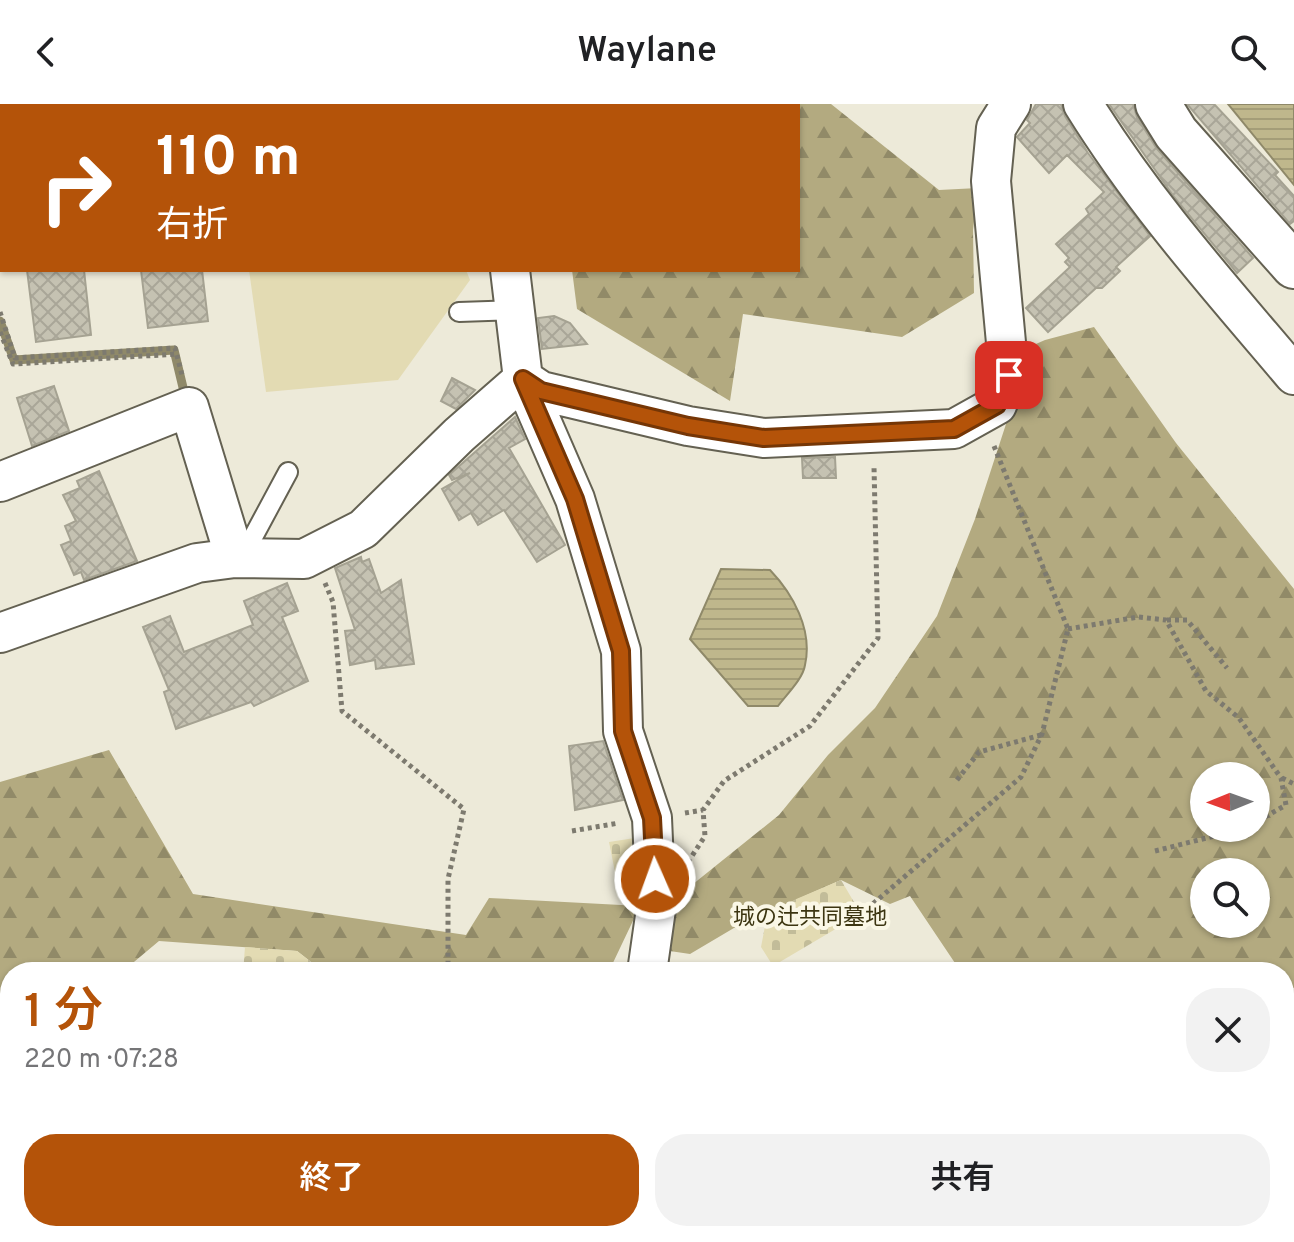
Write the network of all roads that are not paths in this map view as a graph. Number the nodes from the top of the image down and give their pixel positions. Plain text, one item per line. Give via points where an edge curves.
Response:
1 (1011, 104) edge
2 (1083, 104) edge
3 (1158, 104) edge
4 (1294, 266) edge
5 (510, 272) edge
6 (516, 310) junction
7 (459, 312) dead end
8 (1294, 375) edge
9 (523, 379) junction
10 (288, 472) dead end
11 (0, 482) edge
12 (235, 558) junction
13 (0, 633) edge
14 (656, 909) junction
15 (635, 962) edge
16 (648, 962) edge

1 - 9 street via 996,128 991,181 1009,375 997,405 954,429 764,438 541,391
2 - 8 street via 1124,170 1179,242
3 - 4 main road via 1176,133
5 - 6 street
6 - 7 lane
6 - 9 street
9 - 12 street via 363,529 304,559
9 - 14 street via 575,499 621,651 623,731 652,818
10 - 12 lane via 252,539
11 - 12 street via 189,407
12 - 13 street via 197,563
14 - 15 street
14 - 16 street

